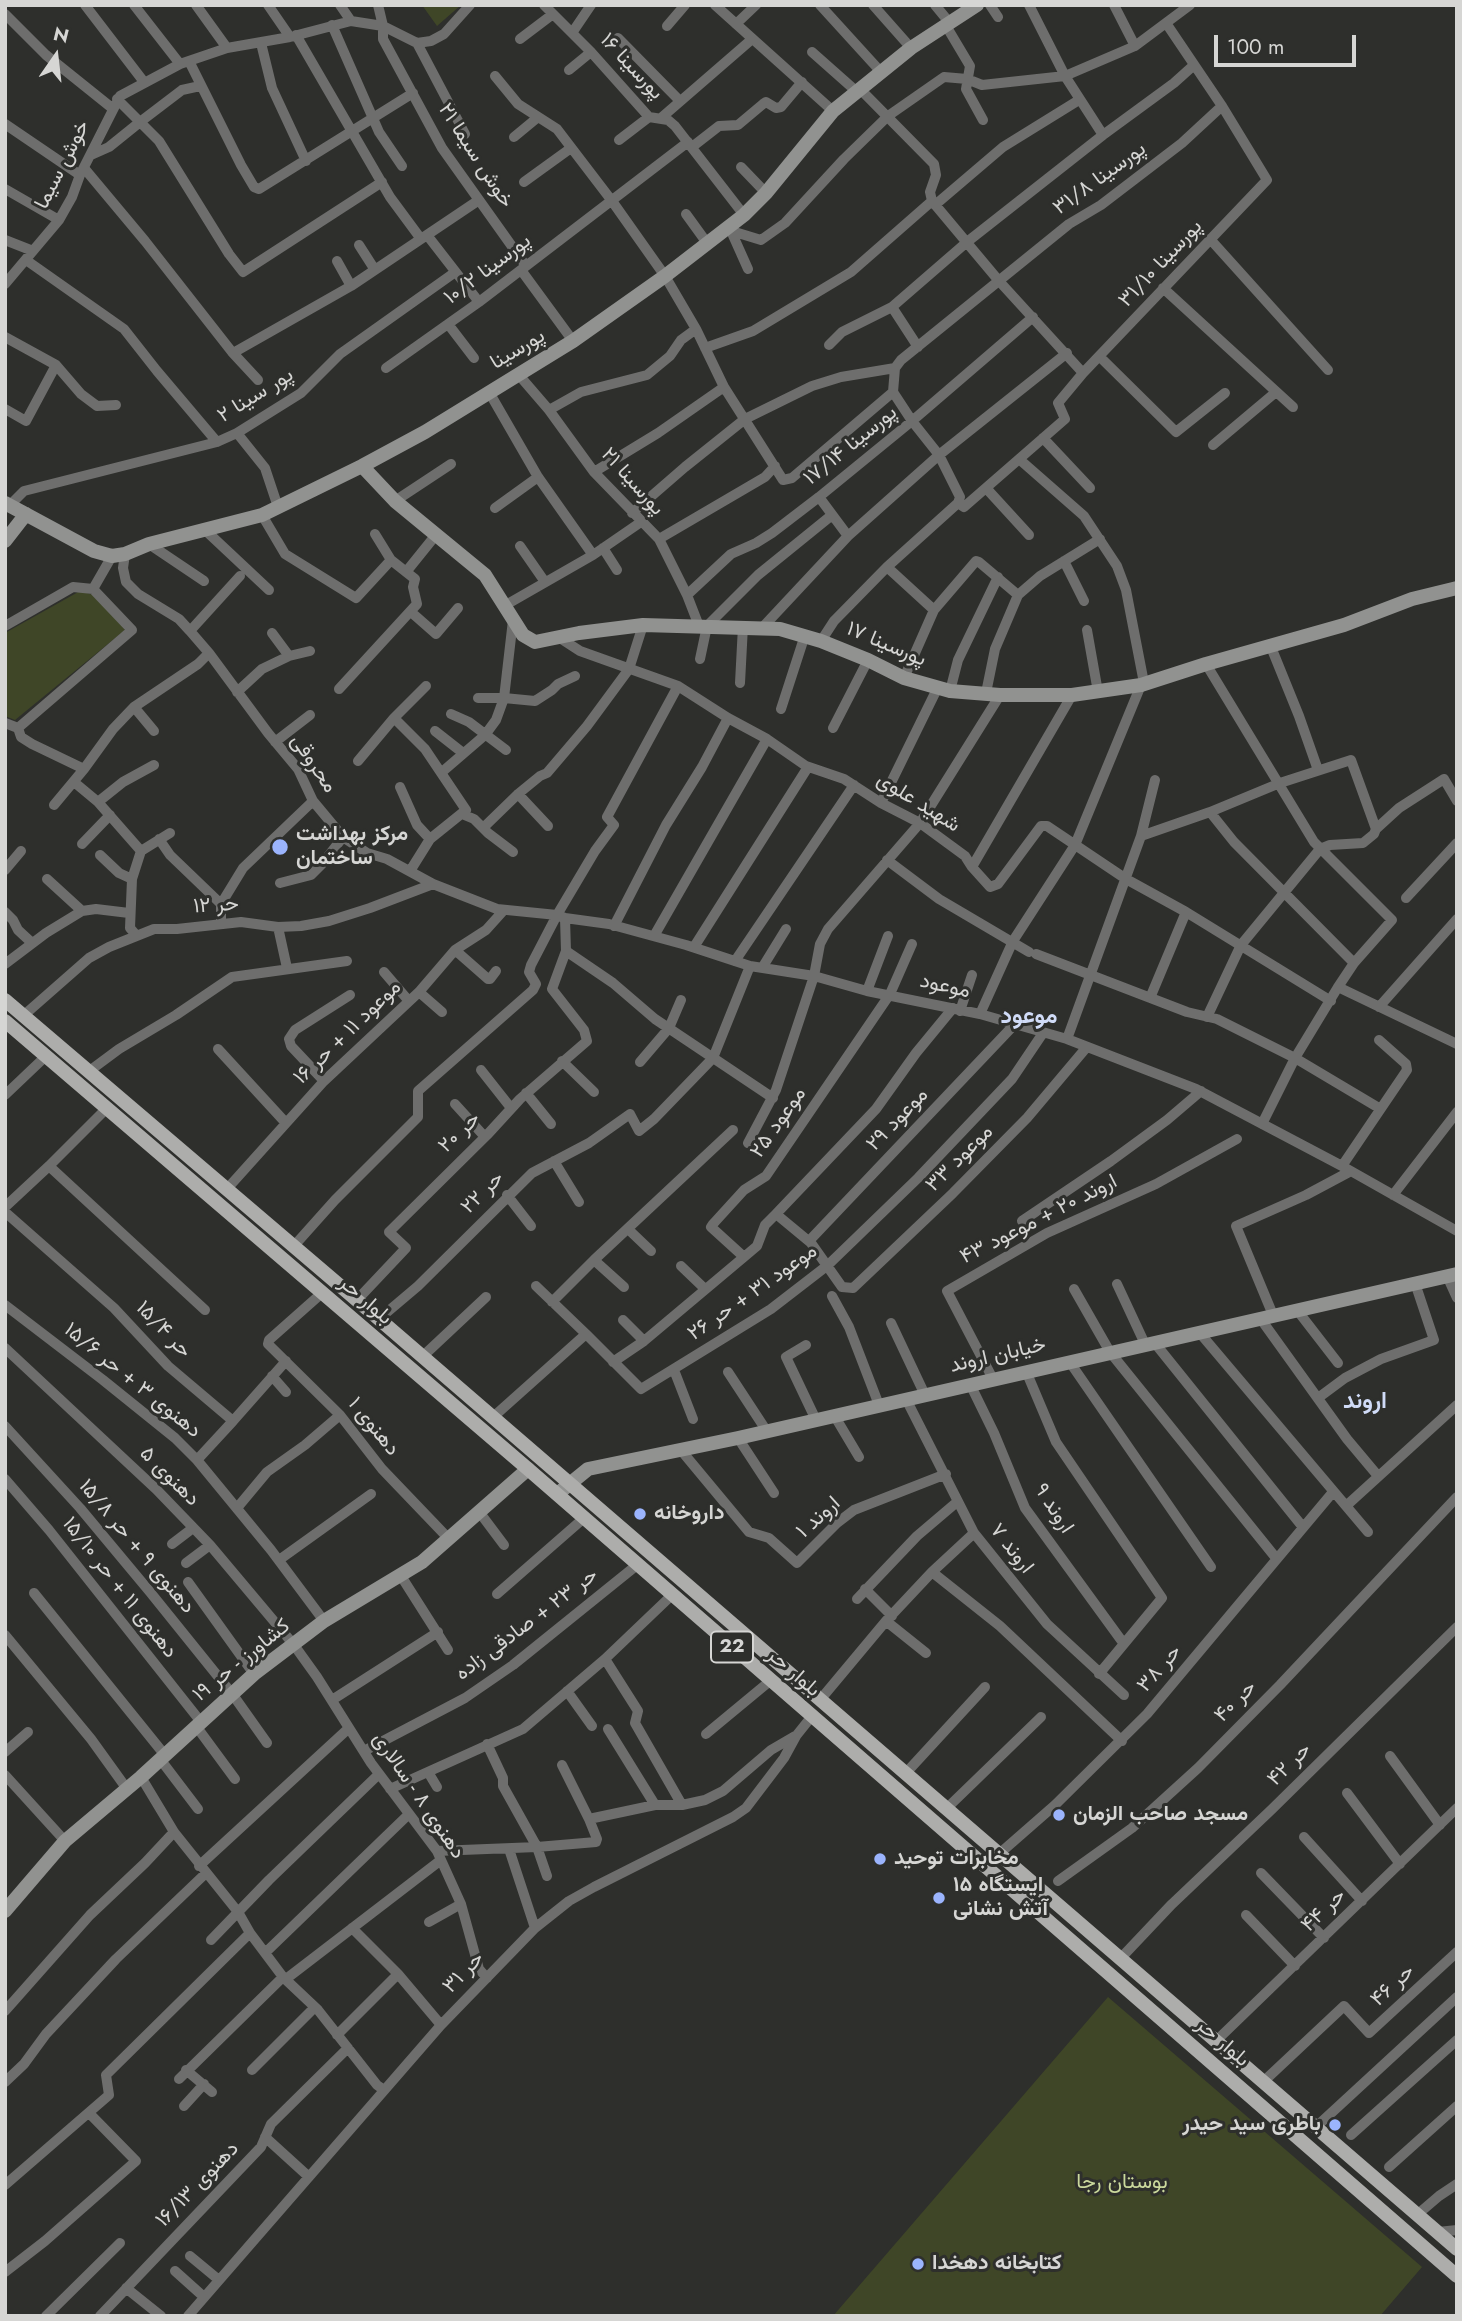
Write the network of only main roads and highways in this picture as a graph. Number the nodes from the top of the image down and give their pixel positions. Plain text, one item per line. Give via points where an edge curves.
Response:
1 (5, 1000) edge
2 (5, 1021) edge
3 (1457, 2249) edge
4 (1457, 2276) edge

1 - 3 main road, بلوار حر / 22
2 - 4 main road, بلوار حر / 22

